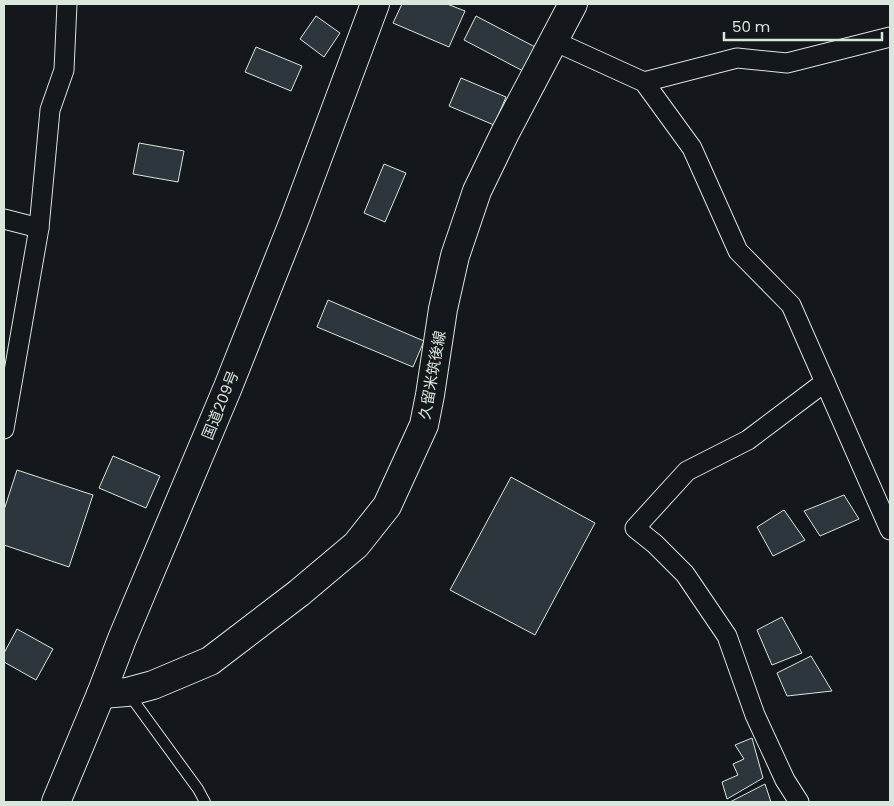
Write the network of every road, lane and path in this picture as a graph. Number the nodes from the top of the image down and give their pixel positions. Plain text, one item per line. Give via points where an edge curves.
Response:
1 (67, 4) edge
2 (374, 4) edge
3 (574, 4) edge
4 (890, 36) edge
5 (554, 41) junction
6 (644, 82) junction
7 (4, 219) edge
8 (40, 228) junction
9 (825, 382) junction
10 (4, 429) edge
11 (890, 530) edge
12 (114, 693) junction
13 (56, 802) edge
14 (205, 802) edge
15 (799, 802) edge

1 - 8 street via 64,70 50,110
2 - 12 main road, 国道209号 via 228,387 122,639
3 - 5 main road, 久留米筑後線
4 - 6 street via 786,62 737,58
5 - 6 street
5 - 12 main road, 久留米筑後線 via 477,191 454,256 424,425 387,506 356,544 299,593 210,661 153,685
6 - 9 street via 692,148 738,251 791,305
7 - 8 street
8 - 10 street
9 - 11 street
9 - 15 street via 748,440 687,471 635,528 685,574 727,636 755,716
12 - 13 main road, 国道209号
12 - 14 lane via 198,789

